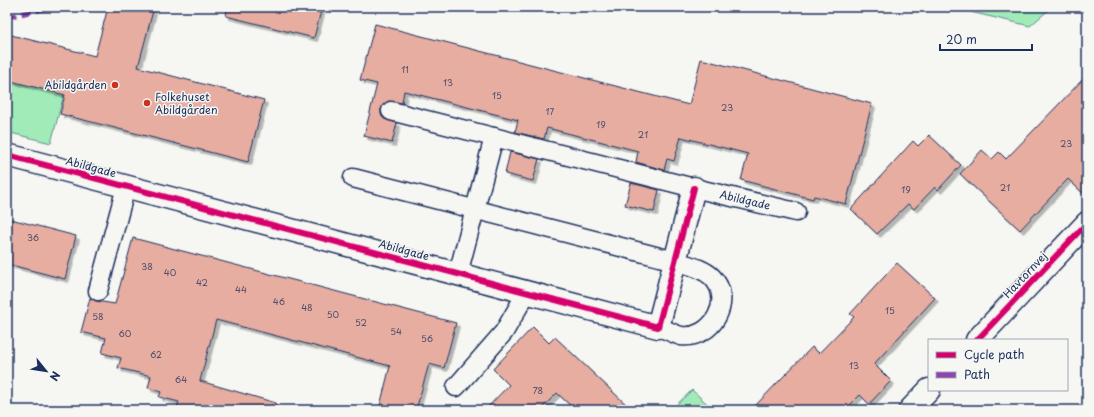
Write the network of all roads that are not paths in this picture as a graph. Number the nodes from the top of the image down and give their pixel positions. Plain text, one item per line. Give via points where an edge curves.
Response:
1 (391, 111) dead end
2 (494, 137) junction
3 (7, 155) edge
4 (353, 178) dead end
5 (126, 187) junction
6 (694, 188) junction
7 (475, 210) junction
8 (796, 212) dead end
9 (1087, 223) edge
10 (675, 261) junction
11 (458, 274) junction
12 (98, 291) dead end
13 (527, 292) junction
14 (658, 327) junction
15 (978, 339) edge
16 (456, 387) dead end
17 (928, 391) edge
18 (910, 410) edge

1 - 2 lane, Abildgade
2 - 6 lane, Abildgade
2 - 7 lane
3 - 5 street, Abildgade
4 - 7 lane
5 - 11 street, Abildgade
5 - 12 lane
6 - 8 lane, Abildgade
6 - 10 street
7 - 10 lane
7 - 11 lane
9 - 15 street, Havtornvej
10 - 14 street
10 - 14 lane via 697,268 712,277 720,291 721,309 713,324 698,334 681,336
11 - 13 street, Abildgade
13 - 14 street, Abildgade
13 - 16 lane via 504,332
17 - 18 street

